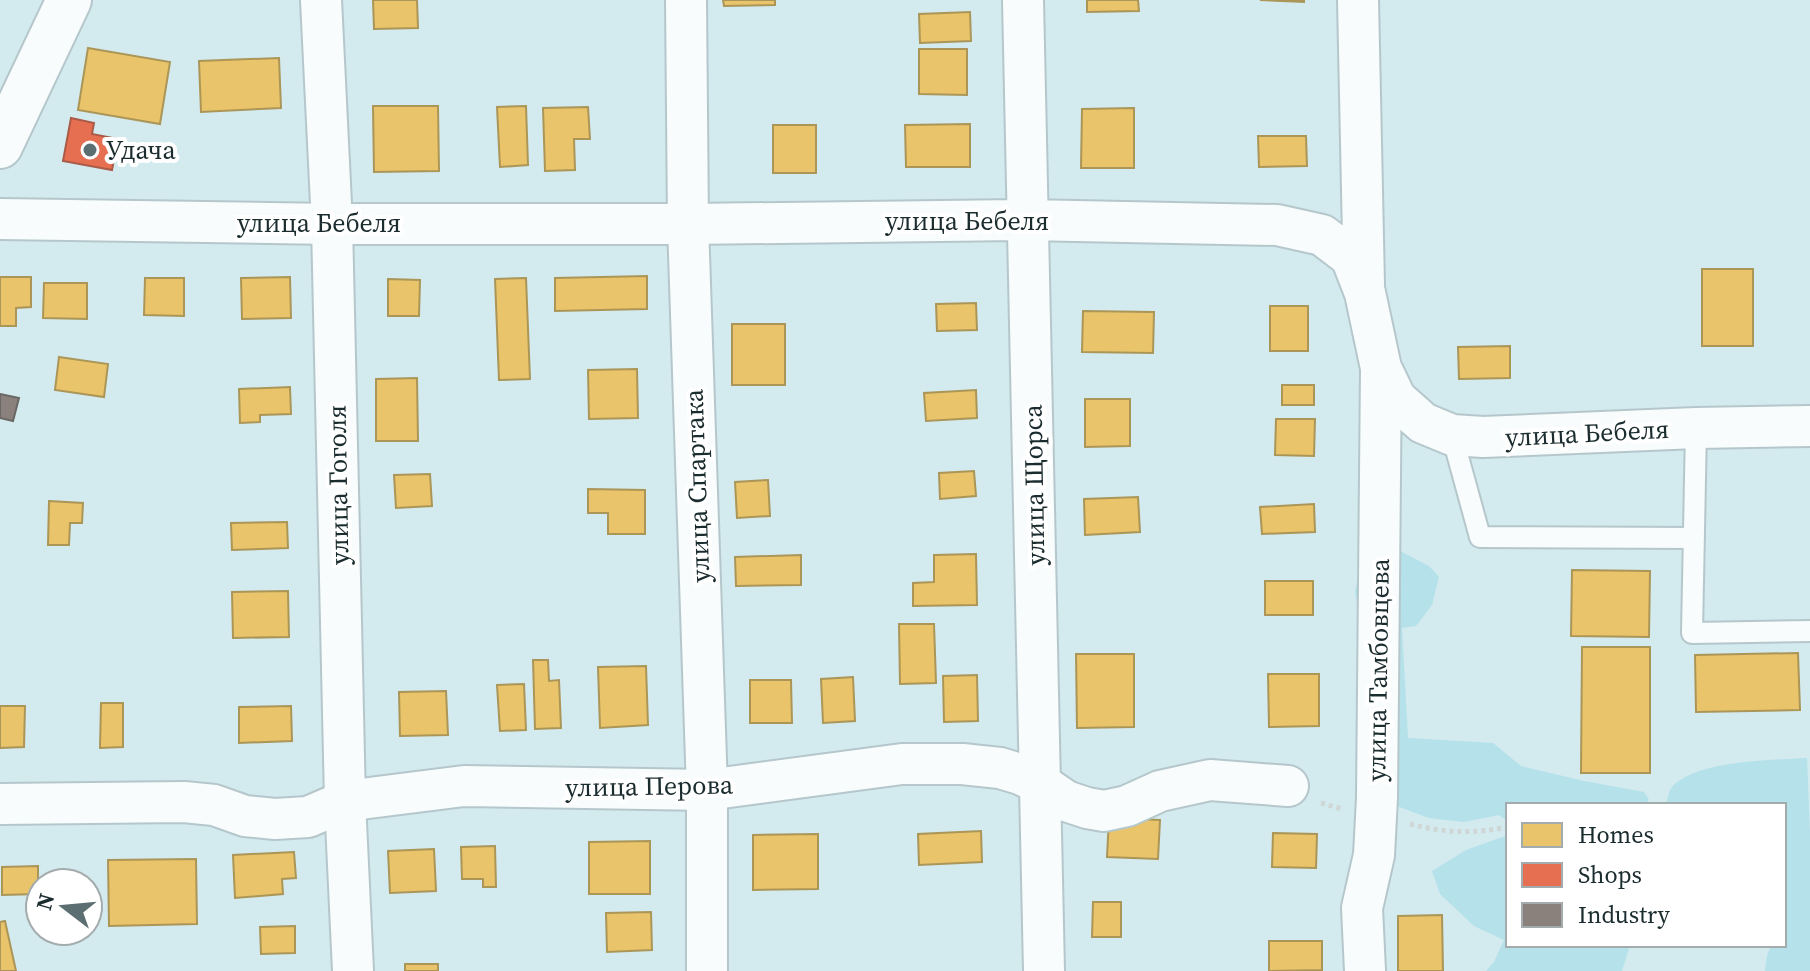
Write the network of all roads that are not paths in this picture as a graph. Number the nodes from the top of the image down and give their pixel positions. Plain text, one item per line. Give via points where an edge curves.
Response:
1 (69, 0) edge
2 (321, 0) edge
3 (686, 0) edge
4 (1023, 0) edge
5 (1358, 0) edge
6 (0, 146) edge
7 (0, 219) edge
8 (1027, 220) junction
9 (332, 224) junction
10 (688, 224) junction
11 (1365, 293) junction
12 (1381, 368) junction
13 (1810, 426) edge
14 (1696, 428) junction
15 (1452, 435) junction
16 (1694, 538) junction
17 (1810, 631) edge
18 (1041, 784) junction
19 (1288, 786) dead end
20 (707, 790) junction
21 (345, 801) junction
22 (0, 804) edge
23 (353, 971) edge
24 (707, 971) edge
25 (1044, 971) edge
26 (1365, 971) edge

1 - 6 main road
2 - 9 street, улица Гоголя
3 - 10 street, улица Спартака
4 - 8 street, улица Щорса
5 - 11 street
7 - 9 street, улица Бебеля
8 - 10 street, улица Бебеля
8 - 11 street, улица Бебеля via 1277,225 1322,235 1351,257
8 - 18 street, улица Щорса
9 - 10 street, улица Бебеля
9 - 21 street, улица Гоголя
10 - 20 street, улица Спартака
11 - 12 street, улица Бебеля
12 - 15 street, улица Бебеля via 1396,399 1423,423
12 - 26 street, улица Тамбовцева via 1377,798 1374,855 1362,908
13 - 14 street, улица Бебеля
14 - 15 street, улица Бебеля
14 - 16 lane
15 - 16 lane via 1480,537
16 - 17 lane via 1692,633
18 - 19 street, улица Перова via 1066,801 1104,811 1210,780
18 - 20 street, улица Перова via 1000,768 902,764
18 - 25 street, улица Щорса
20 - 21 street, улица Перова via 464,786
20 - 24 street, улица Спартака
21 - 22 street, улица Перова via 308,817 275,819 184,802
21 - 23 street, улица Гоголя

